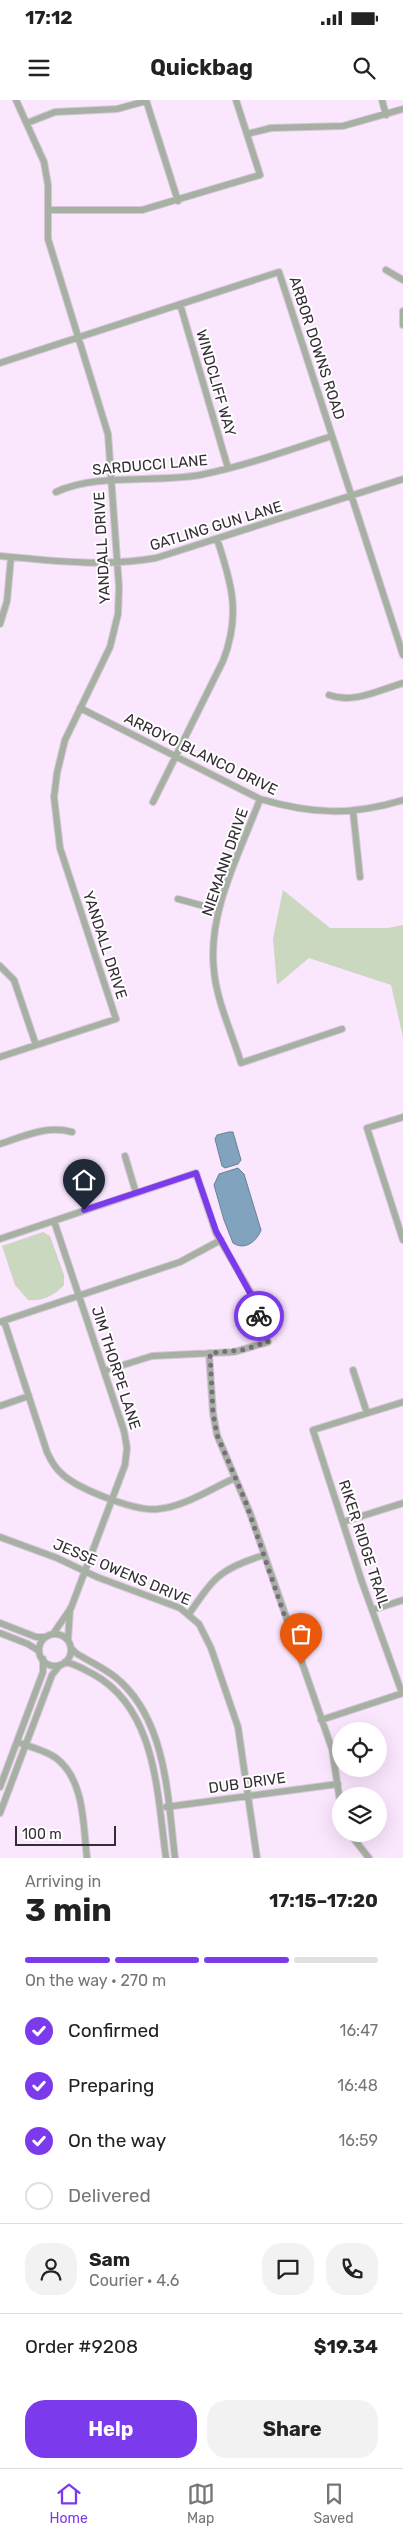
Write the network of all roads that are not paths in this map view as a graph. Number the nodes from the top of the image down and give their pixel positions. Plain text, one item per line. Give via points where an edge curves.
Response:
1 (16, 100) edge
2 (236, 100) edge
3 (382, 100) edge
4 (146, 101) edge
5 (403, 109) edge
6 (386, 115) junction
7 (27, 123) junction
8 (247, 134) junction
9 (178, 201) junction
10 (48, 210) junction
11 (386, 270) dead end
12 (403, 280) edge
13 (180, 304) junction
14 (403, 311) edge
15 (403, 325) edge
16 (79, 338) junction
17 (0, 363) edge
18 (332, 436) junction
19 (228, 468) junction
20 (403, 479) edge
21 (111, 482) junction
22 (56, 492) dead end
23 (352, 497) junction
24 (217, 539) junction
25 (0, 556) edge
26 (11, 557) junction
27 (117, 563) junction
28 (0, 624) edge
29 (403, 655) edge
30 (403, 683) edge
31 (329, 695) dead end
32 (80, 708) junction
33 (175, 758) junction
34 (260, 799) junction
35 (403, 800) edge
36 (153, 802) dead end
37 (353, 811) junction
38 (360, 877) dead end
39 (178, 899) dead end
40 (218, 910) junction
41 (0, 966) edge
42 (342, 1030) dead end
43 (36, 1045) junction
44 (0, 1057) edge
45 (403, 1116) edge
46 (72, 1132) dead end
47 (0, 1144) edge
48 (124, 1156) dead end
49 (136, 1192) junction
50 (403, 1212) edge
51 (395, 1215) junction
52 (54, 1221) junction
53 (0, 1239) edge
54 (220, 1240) junction
55 (403, 1240) edge
56 (79, 1296) junction
57 (2, 1321) edge
58 (210, 1353) junction
59 (354, 1370) dead end
60 (104, 1371) junction
61 (29, 1396) junction
62 (403, 1402) edge
63 (0, 1406) edge
64 (367, 1413) junction
65 (235, 1478) junction
66 (113, 1499) junction
67 (403, 1503) edge
68 (342, 1522) junction
69 (0, 1537) edge
70 (264, 1555) junction
71 (84, 1571) junction
72 (403, 1600) edge
73 (70, 1608) junction
74 (372, 1610) junction
75 (189, 1614) junction
76 (0, 1623) edge
77 (0, 1633) edge
78 (53, 1634) junction
79 (46, 1637) junction
80 (68, 1640) junction
81 (71, 1648) junction
82 (40, 1652) junction
83 (43, 1659) junction
84 (63, 1664) junction
85 (403, 1693) edge
86 (321, 1720) junction
87 (17, 1742) junction
88 (26, 1745) junction
89 (338, 1784) junction
90 (0, 1787) edge
91 (338, 1787) edge
92 (248, 1796) junction
93 (169, 1807) junction
94 (159, 1808) junction
95 (0, 1813) edge
96 (356, 1842) edge
97 (87, 1858) edge
98 (166, 1858) edge
99 (175, 1858) edge
100 (257, 1858) edge
101 (368, 1858) edge

1 - 7 street, YANDALL DRIVE
2 - 8 street
3 - 6 street
4 - 7 street via 117,109 61,110
4 - 9 street
5 - 6 street
6 - 8 street via 343,126 271,128
7 - 10 street, YANDALL DRIVE via 46,168
8 - 9 street via 260,175
9 - 10 street via 142,210
10 - 16 street, YANDALL DRIVE via 48,239
11 - 12 street
13 - 16 street, ARBOR DOWNS ROAD
13 - 18 street, ARBOR DOWNS ROAD via 280,272
13 - 19 street, WINDCLIFF WAY
14 - 15 street
16 - 17 street, ARBOR DOWNS ROAD
16 - 21 street, YANDALL DRIVE via 104,416
18 - 19 street, SARDUCCI LANE
18 - 23 street, ARBOR DOWNS ROAD
19 - 21 street, SARDUCCI LANE via 184,477
20 - 23 street, GATLING GUN LANE
21 - 22 street, SARDUCCI LANE via 74,485
21 - 27 street, YANDALL DRIVE
23 - 24 street, GATLING GUN LANE
23 - 29 street, ARBOR DOWNS ROAD
24 - 27 street, GATLING GUN LANE via 156,558
24 - 33 street via 229,577 233,626 224,661
25 - 26 street, GATLING GUN LANE
26 - 27 street, GATLING GUN LANE via 83,564
26 - 28 street via 7,601
27 - 32 street, YANDALL DRIVE via 119,596 114,632 107,654
30 - 31 street via 354,699
32 - 33 street, ARROYO BLANCO DRIVE
32 - 43 street, YANDALL DRIVE via 60,755 54,797 55,820 63,858 116,1019
33 - 34 street, ARROYO BLANCO DRIVE
33 - 36 street
34 - 37 street, ARROYO BLANCO DRIVE via 302,810
34 - 40 street, NIEMANN DRIVE
35 - 37 street, ARROYO BLANCO DRIVE
37 - 38 street
39 - 40 street
40 - 42 street, NIEMANN DRIVE via 214,972 241,1063
41 - 43 street via 14,980
43 - 44 street
45 - 51 street via 367,1128
46 - 47 street via 59,1128 43,1130
48 - 49 street
49 - 52 street
49 - 54 street via 196,1173
50 - 51 street
51 - 55 street
52 - 53 street
52 - 56 street, JIM THORPE LANE
54 - 56 street via 180,1262
54 - 58 street via 250,1293 268,1342 242,1350
56 - 57 street
56 - 60 street, JIM THORPE LANE
57 - 61 street
58 - 60 street via 152,1356
58 - 65 street via 215,1424
59 - 64 street
60 - 66 street, JIM THORPE LANE via 127,1448 125,1465
61 - 63 street
61 - 66 street via 56,1468 76,1484
62 - 64 street
64 - 68 street, RIKER RIDGE TRAIL via 313,1430
65 - 66 street via 176,1505 156,1510
65 - 70 street
66 - 71 street, JIM THORPE LANE
67 - 68 street
68 - 74 street, RIKER RIDGE TRAIL
69 - 71 street, JESSE OWENS DRIVE
70 - 75 street via 231,1566 219,1574
70 - 86 street
71 - 73 street, JIM THORPE LANE
71 - 75 street, JESSE OWENS DRIVE
72 - 74 street
73 - 78 street, JIM THORPE LANE
73 - 80 street, JIM THORPE LANE
74 - 85 street, RIKER RIDGE TRAIL
75 - 92 street, JESSE OWENS DRIVE via 206,1635 229,1698 241,1740
76 - 79 street
77 - 82 street
78 - 79 street
78 - 80 street
79 - 82 street
80 - 81 street
81 - 84 street via 70,1656
81 - 93 street via 111,1673 136,1697 160,1755
82 - 83 street
83 - 84 street via 52,1665
83 - 87 street via 43,1672
84 - 88 street via 52,1675
84 - 94 street via 76,1664 105,1680 130,1704 152,1759
85 - 86 street
86 - 89 street via 335,1762
87 - 88 street
87 - 90 street
88 - 95 street
88 - 97 street via 55,1758 74,1778
89 - 91 street
89 - 92 street, DUB DRIVE
92 - 93 street, DUB DRIVE
92 - 100 street, JESSE OWENS DRIVE
93 - 94 street, DUB DRIVE
93 - 99 street
94 - 98 street
96 - 101 street

